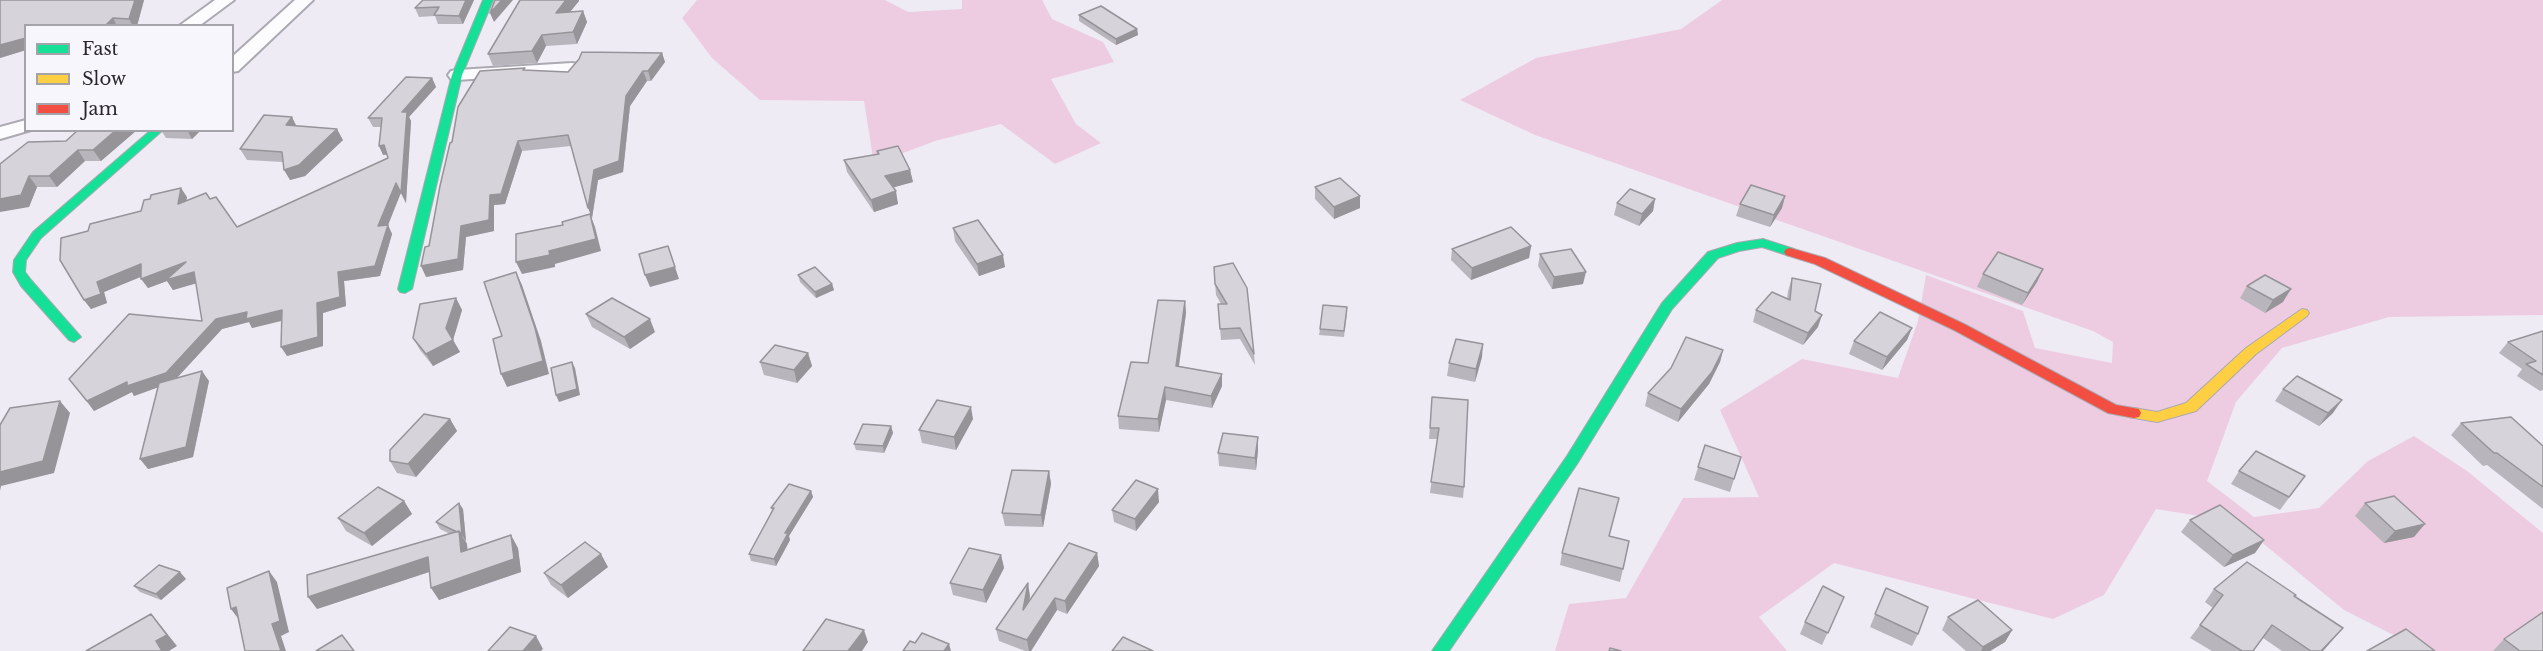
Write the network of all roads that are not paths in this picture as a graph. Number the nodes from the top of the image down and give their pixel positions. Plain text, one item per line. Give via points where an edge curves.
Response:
1 (226, 0) edge
2 (305, 0) edge
3 (488, 0) edge
4 (190, 24) edge
5 (234, 65) edge
6 (572, 68) edge
7 (457, 75) junction
8 (24, 127) edge
9 (156, 132) edge
10 (0, 133) edge
11 (405, 289) dead end
12 (2302, 313) dead end
13 (74, 337) dead end
14 (1440, 651) edge

1 - 4 street
2 - 5 street
3 - 7 street
6 - 7 street
7 - 11 street
8 - 10 street
9 - 13 street via 37,235 20,260 19,273 26,284
12 - 14 street via 2251,351 2191,407 2157,417 2113,410 1959,327 1820,261 1763,243 1713,255 1667,306 1572,460

